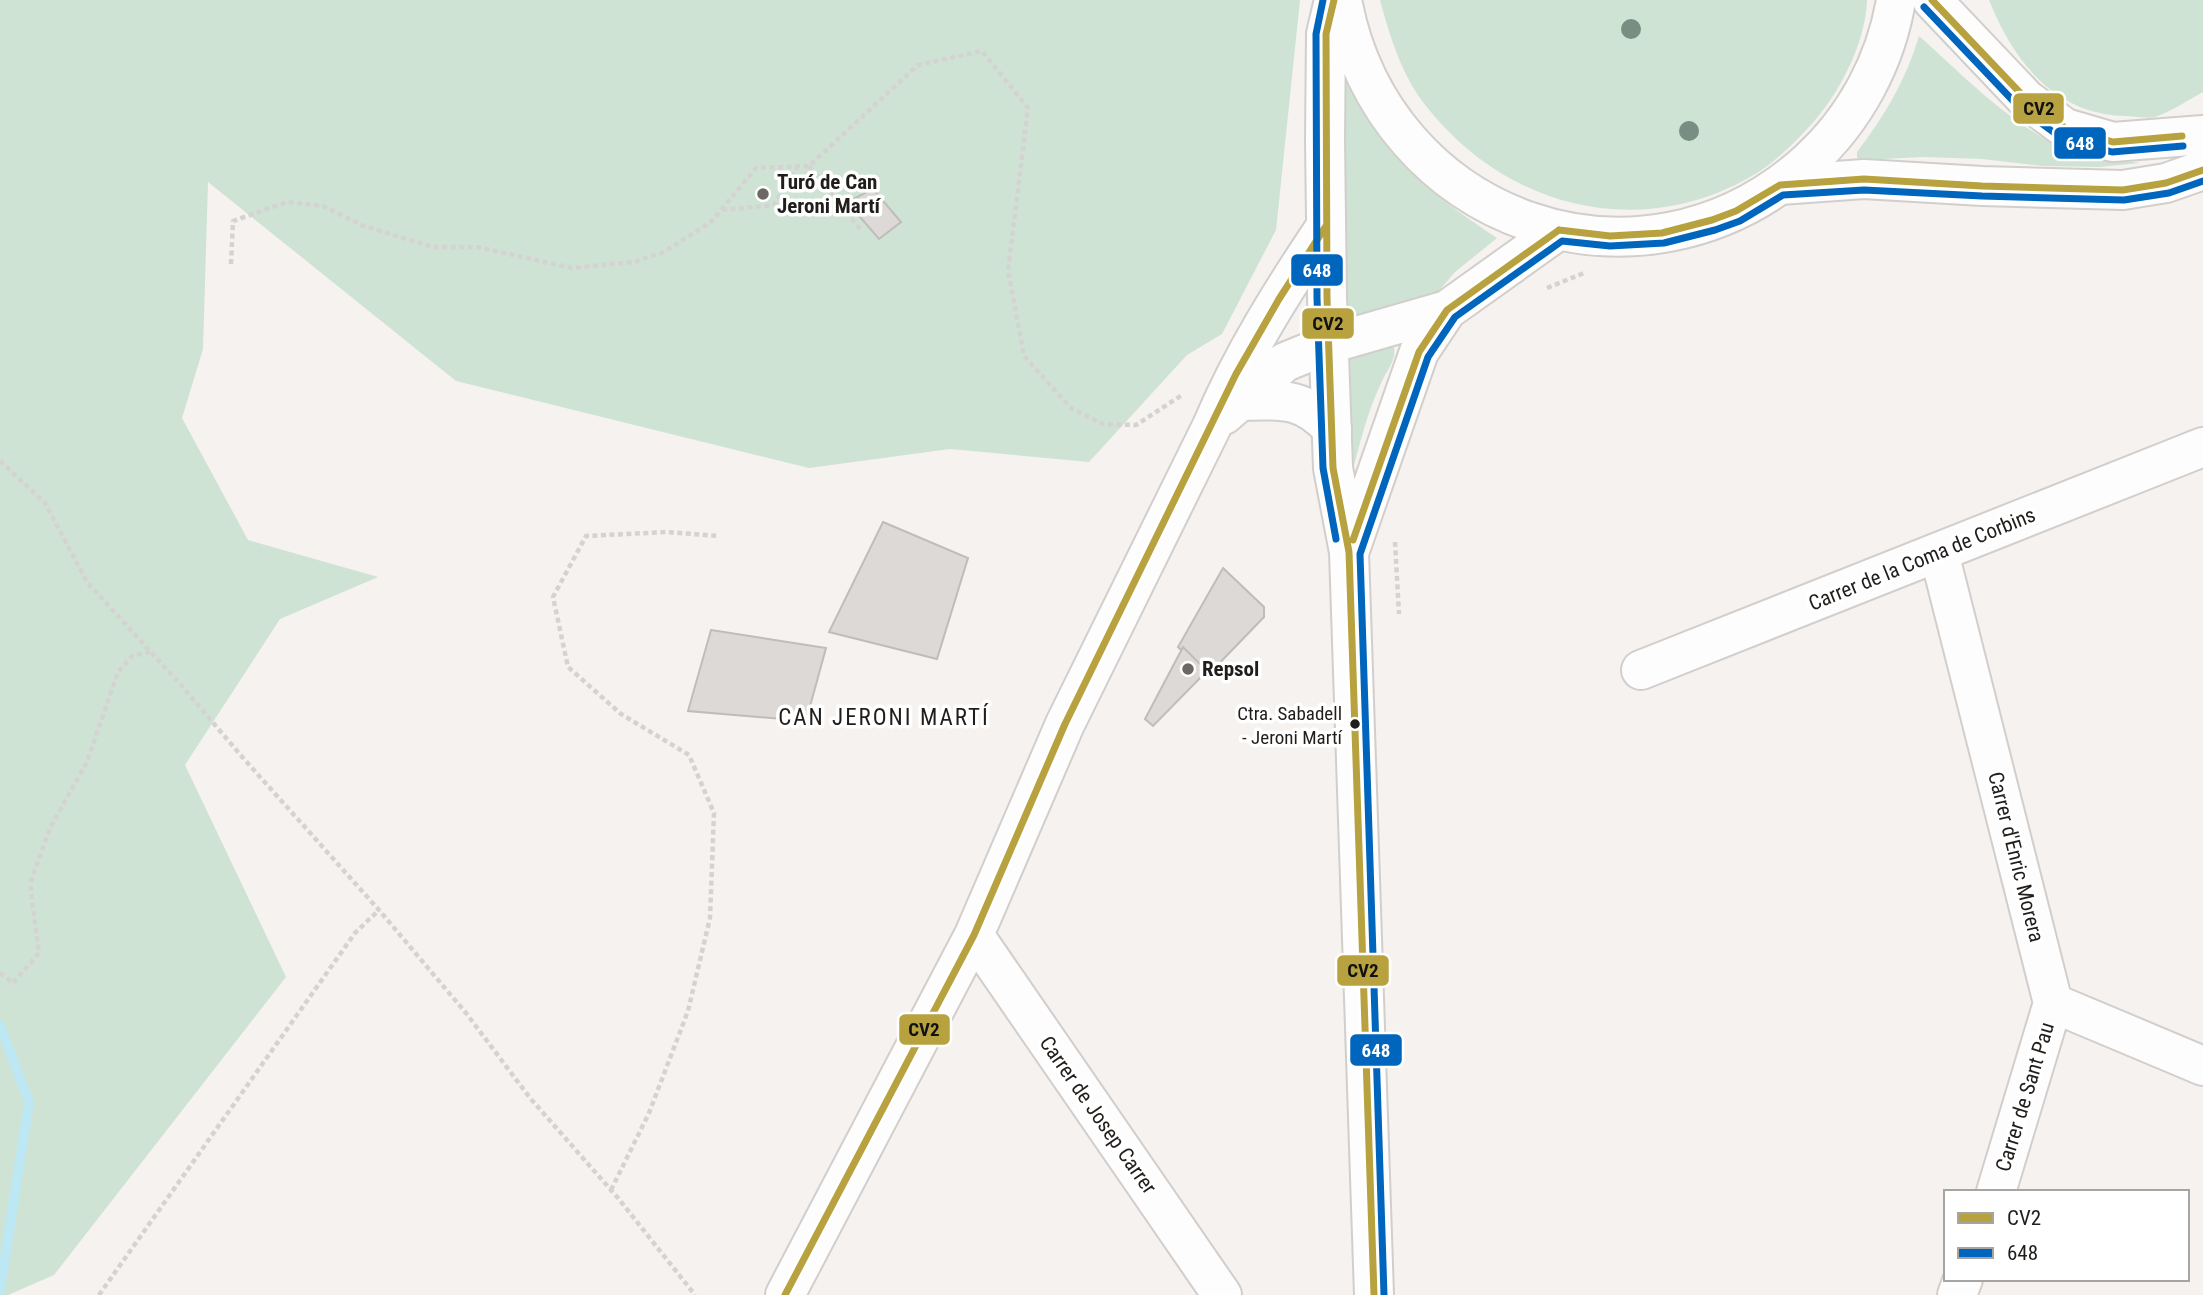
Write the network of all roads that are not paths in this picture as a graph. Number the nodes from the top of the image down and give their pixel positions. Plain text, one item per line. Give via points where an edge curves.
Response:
1 (1334, 0) edge
2 (1342, 0) edge
3 (1895, 0) edge
4 (1932, 0) edge
5 (2203, 135) edge
6 (2203, 170) edge
7 (1780, 185) junction
8 (1326, 226) junction
9 (1559, 230) junction
10 (1447, 310) junction
11 (1329, 344) junction
12 (1240, 401) junction
13 (1212, 426) junction
14 (1332, 429) junction
15 (2203, 447) edge
16 (1349, 552) junction
17 (1939, 553) junction
18 (1641, 670) dead end
19 (974, 935) junction
20 (2053, 1003) junction
21 (2203, 1066) edge
22 (1997, 1190) edge
23 (785, 1295) edge
24 (1222, 1295) edge
25 (1374, 1295) edge

1 - 8 street via 1326,34
2 - 9 street via 1350,38 1366,78 1413,147 1444,176 1480,200
3 - 7 street via 1887,39 1860,99 1830,140
4 - 5 street via 2026,99 2065,128 2113,142
6 - 7 street via 2166,183 2123,190 1864,179
7 - 9 street via 1736,211 1662,233 1610,236
8 - 11 street
8 - 13 street via 1282,291
9 - 10 street
10 - 11 street
10 - 16 street via 1419,352
11 - 12 street via 1285,362
11 - 14 street
12 - 13 street
12 - 14 street via 1287,400 1318,413
13 - 19 street via 1065,724
14 - 16 street via 1333,468
15 - 17 street, Carrer de la Coma de Corbins
16 - 25 street
17 - 18 street, Carrer de la Coma de Corbins
17 - 20 street, Carrer d'Enric Morera
19 - 23 street
19 - 24 street, Carrer de Josep Carrer
20 - 21 street
20 - 22 street, Carrer de Sant Pau

